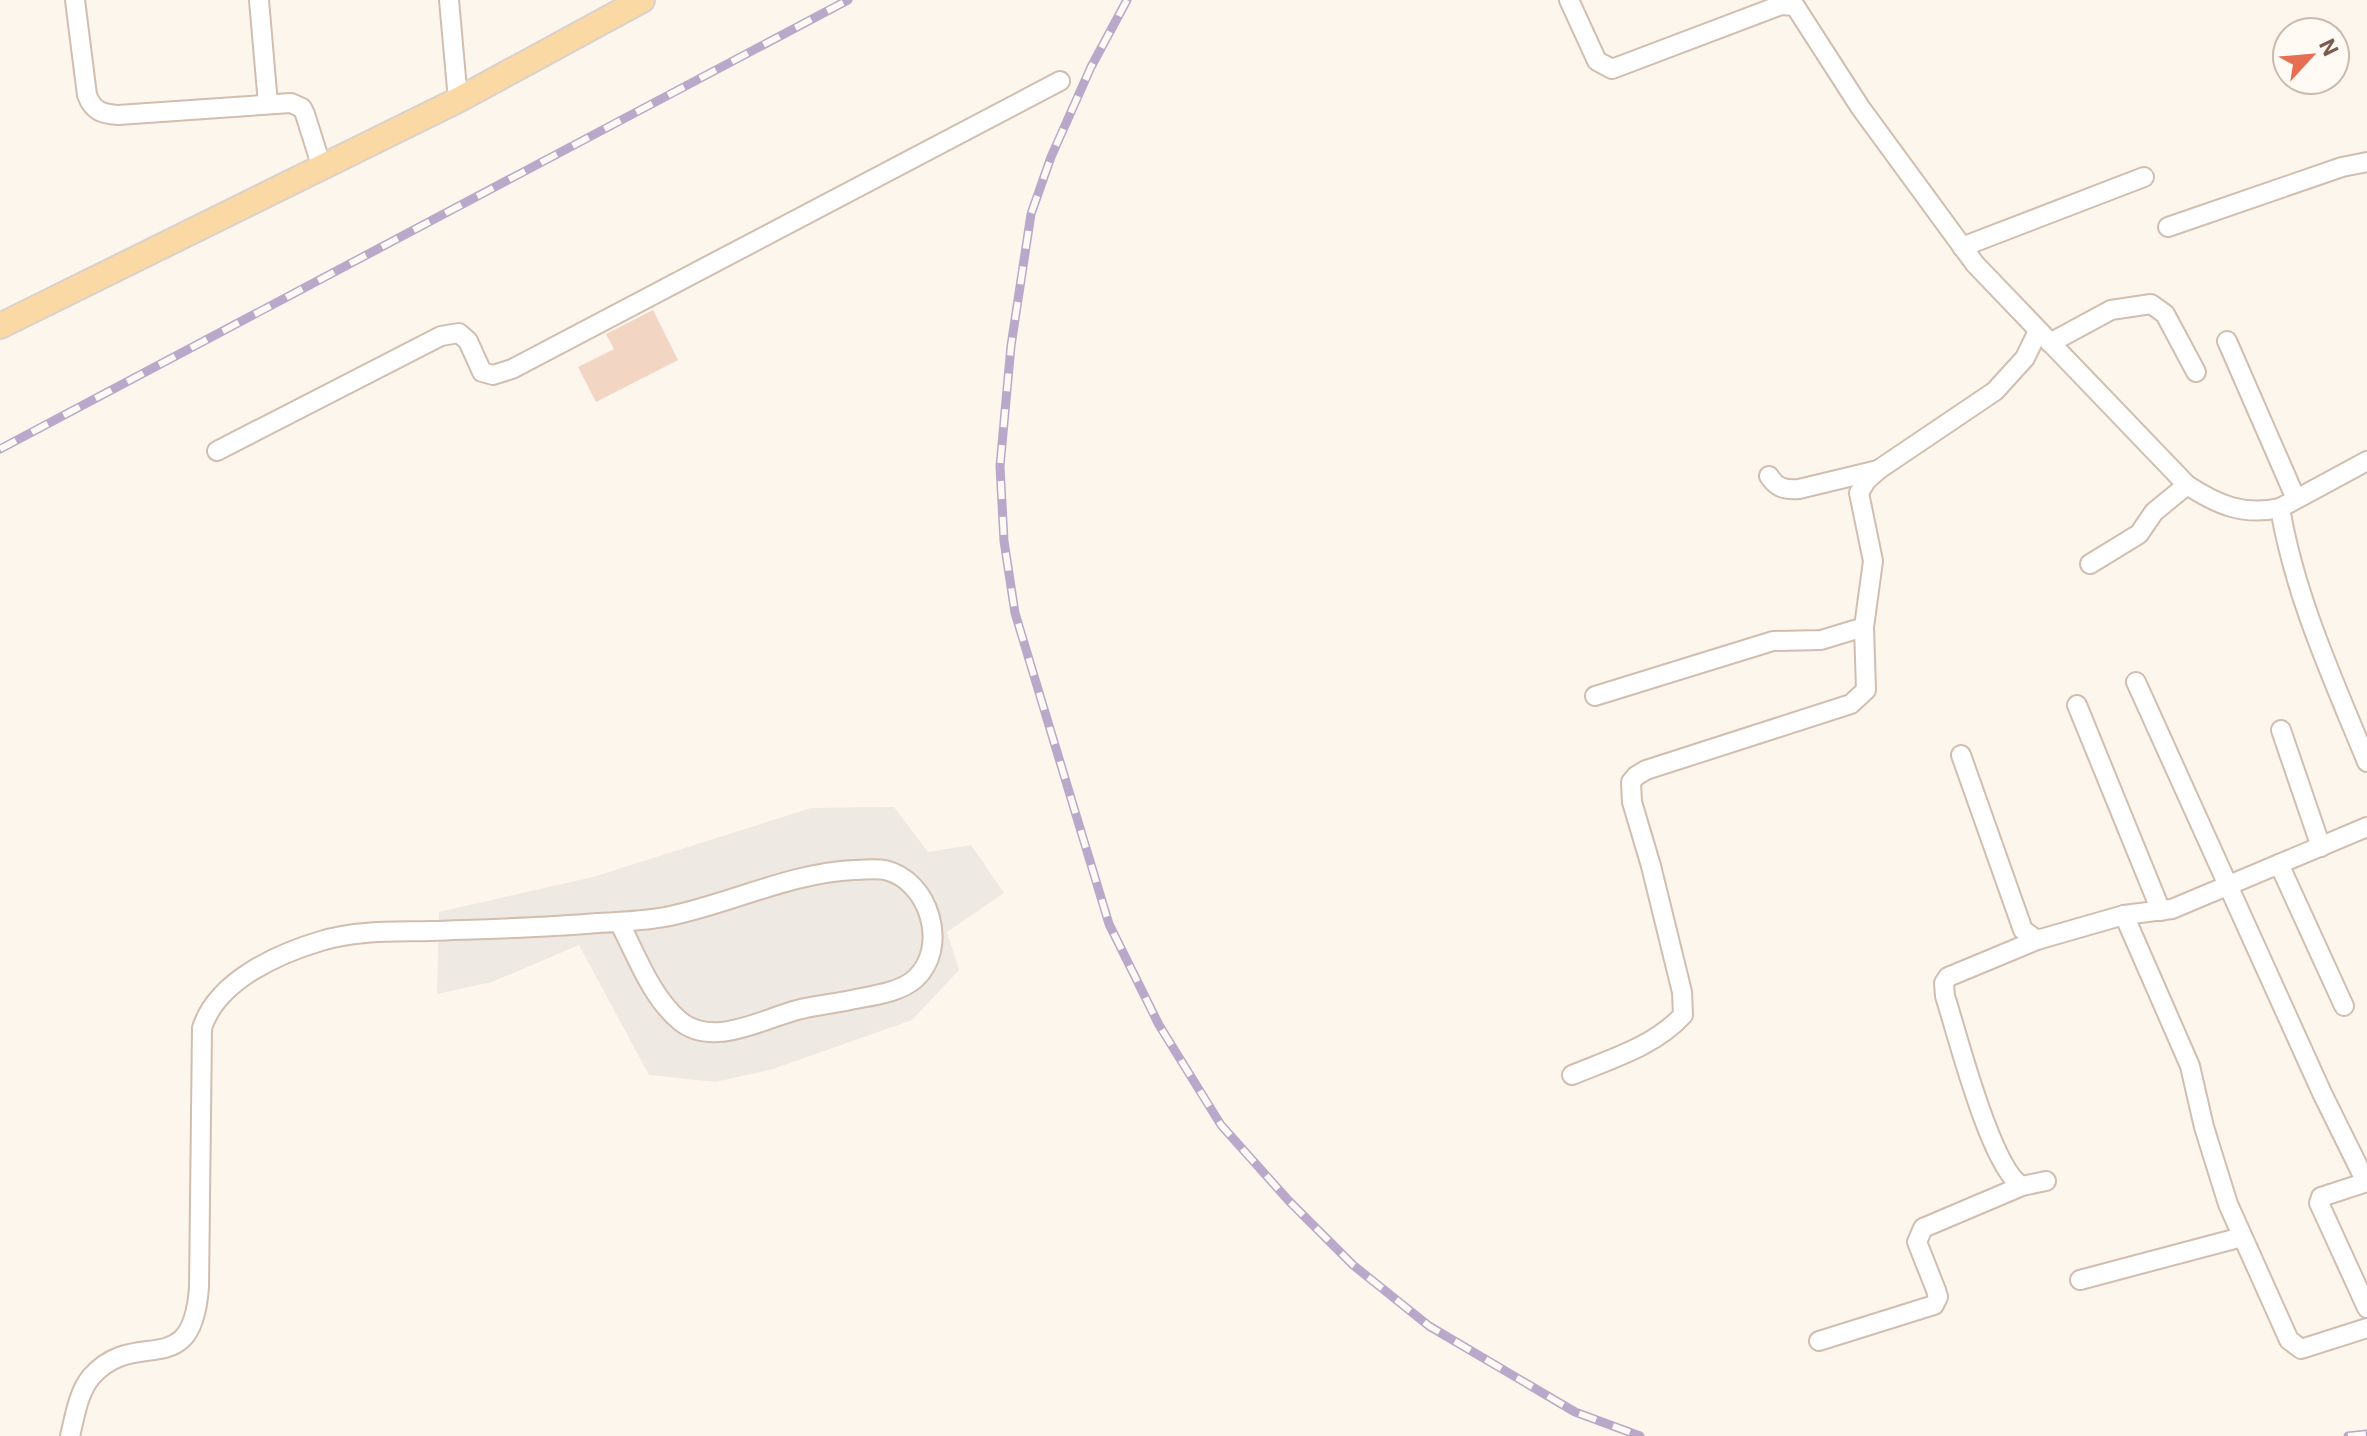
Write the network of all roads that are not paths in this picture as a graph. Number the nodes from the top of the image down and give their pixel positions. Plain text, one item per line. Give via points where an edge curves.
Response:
1 (75, 0) edge
2 (259, 0) edge
3 (449, 0) edge
4 (642, 0) edge
5 (1569, 0) edge
6 (1788, 2) edge
7 (1060, 81) dead end
8 (458, 100) junction
9 (268, 104) junction
10 (2367, 162) edge
11 (322, 168) junction
12 (2144, 177) dead end
13 (2168, 227) dead end
14 (1962, 247) junction
15 (0, 326) edge
16 (2044, 337) junction
17 (2227, 341) dead end
18 (2196, 372) dead end
19 (217, 451) dead end
20 (2367, 461) edge
21 (1878, 470) junction
22 (1769, 476) dead end
23 (2187, 485) junction
24 (2288, 503) junction
25 (2090, 564) dead end
26 (1864, 627) junction
27 (2136, 682) dead end
28 (1595, 696) dead end
29 (2077, 705) dead end
30 (2281, 730) dead end
31 (2363, 741) edge
32 (1961, 755) dead end
33 (2367, 762) edge
34 (2367, 827) edge
35 (2321, 847) junction
36 (2279, 864) junction
37 (2227, 886) junction
38 (2161, 911) junction
39 (2124, 915) junction
40 (619, 922) junction
41 (2037, 940) junction
42 (2344, 1006) dead end
43 (1572, 1075) dead end
44 (2046, 1181) dead end
45 (2367, 1182) edge
46 (2022, 1186) junction
47 (2242, 1237) junction
48 (2080, 1280) dead end
49 (2367, 1308) edge
50 (2367, 1328) edge
51 (1819, 1341) dead end
52 (70, 1436) edge

1 - 9 street via 87,95 97,111 118,115
2 - 9 street
3 - 8 street
4 - 8 main road
5 - 6 street via 1597,61 1612,69
6 - 14 street via 1801,13 1860,107
7 - 19 street via 512,369 493,375 482,372 459,333 441,336
8 - 11 main road
9 - 11 street via 302,108
10 - 13 street
11 - 15 main road
12 - 14 street
14 - 16 street
16 - 18 street via 2111,310 2151,304 2165,314
16 - 21 street via 1995,391
16 - 23 street
17 - 24 street
20 - 24 street
21 - 22 street via 1785,490
21 - 26 street via 1859,493 1873,561
23 - 24 street via 2237,510 2262,512
23 - 25 street via 2154,512 2139,534
24 - 31 street via 2287,551 2317,639
26 - 28 street via 1821,640 1773,641
26 - 43 street via 1866,690 1851,704 1646,770 1631,782 1682,992 1683,1015 1639,1048
27 - 37 street
29 - 38 street
30 - 35 street
31 - 33 street
32 - 41 street via 2023,930
34 - 35 street
35 - 36 street
36 - 37 street
36 - 42 street
37 - 38 street
37 - 45 street
38 - 39 street
39 - 41 street
39 - 47 street via 2190,1066 2204,1127
40 - 40 street via 668,1007 681,1021 705,1031 737,1029 898,989 924,968 933,926 916,890 883,870 827,872 682,913
40 - 52 street via 325,939 258,967 231,988 206,1014 202,1028 197,1315 191,1331 169,1348 120,1357 93,1375 83,1389
41 - 46 street via 1944,983 1985,1122 2009,1173
44 - 46 street
45 - 49 street via 2321,1197 2319,1203
46 - 51 street via 1923,1228 1917,1242 1938,1297 1934,1305
47 - 48 street
47 - 50 street via 2295,1347

